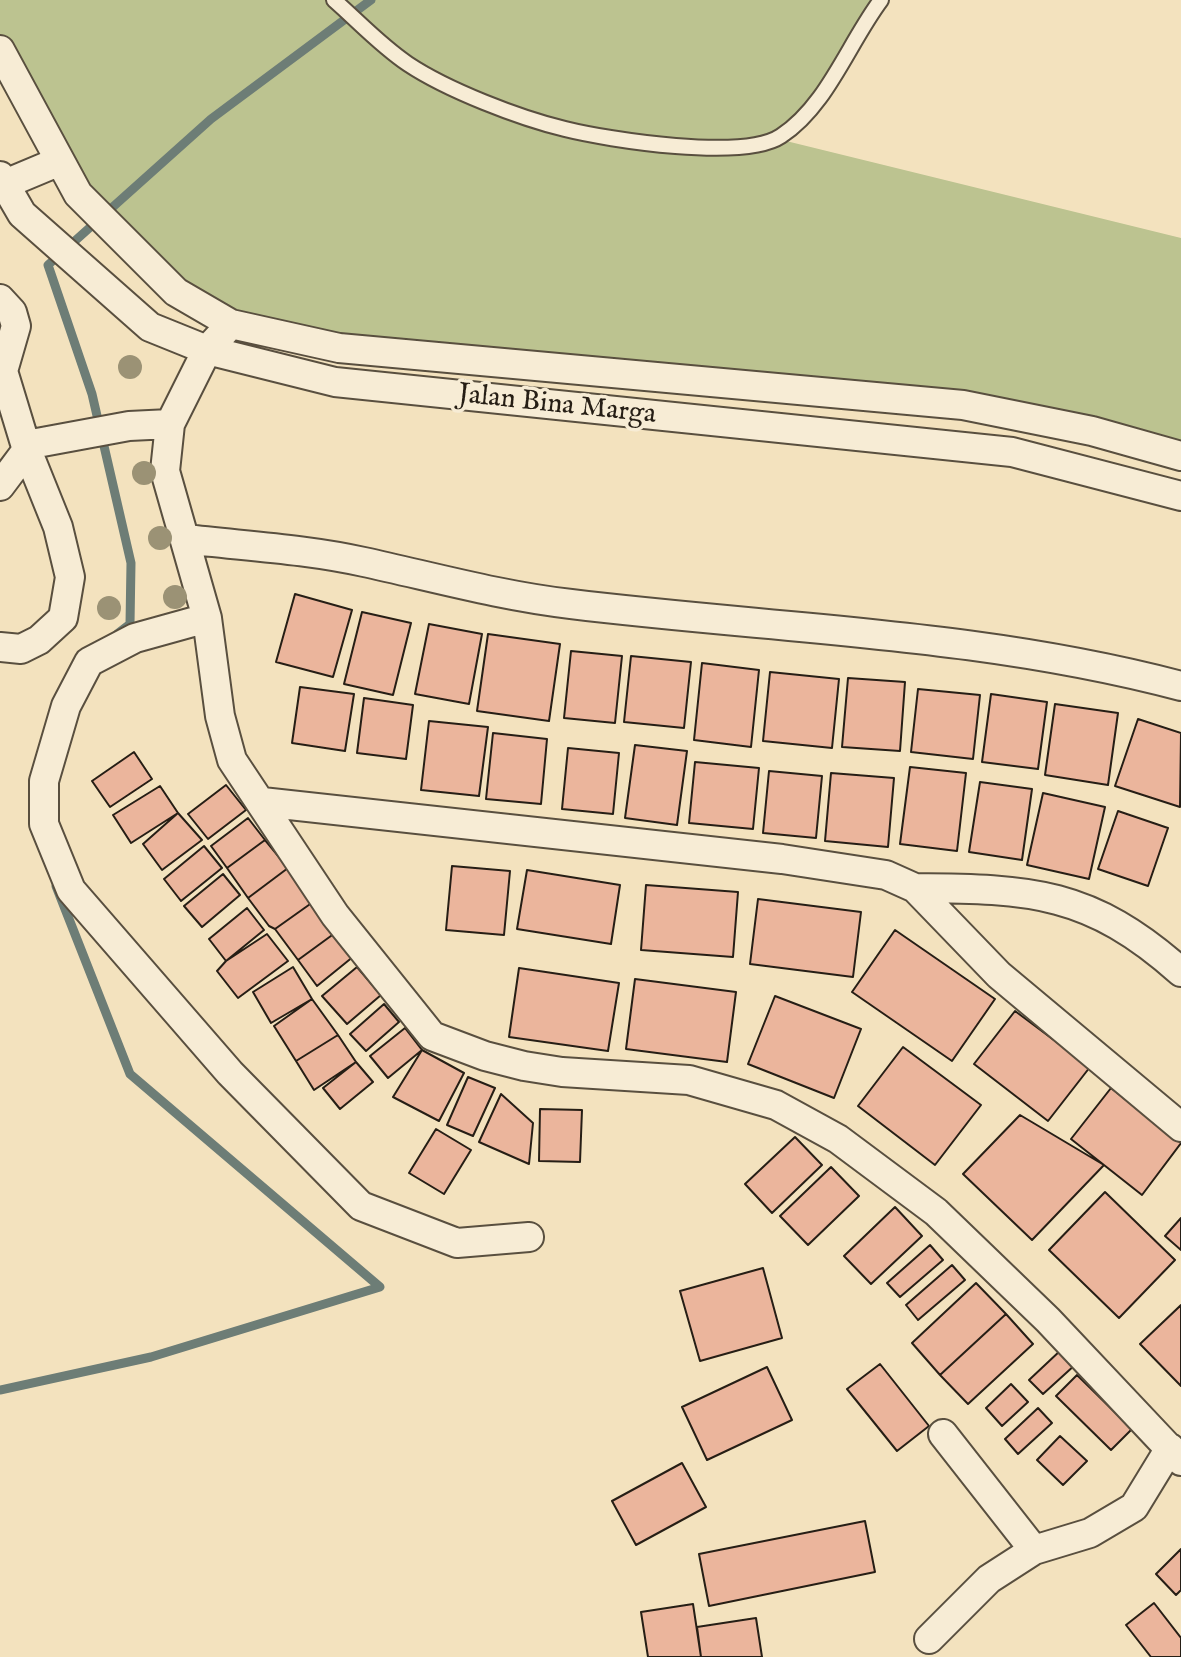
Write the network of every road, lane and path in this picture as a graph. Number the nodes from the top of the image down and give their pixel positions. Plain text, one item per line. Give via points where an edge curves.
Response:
1 (334, 0) edge
2 (881, 0) edge
3 (0, 50) edge
4 (60, 161) junction
5 (2, 180) edge
6 (0, 299) edge
7 (231, 324) junction
8 (207, 350) junction
9 (170, 424) junction
10 (32, 447) junction
11 (1181, 456) edge
12 (0, 486) edge
13 (1181, 496) edge
14 (185, 539) junction
15 (207, 618) junction
16 (0, 647) edge
17 (1181, 686) edge
18 (262, 802) junction
19 (915, 888) junction
20 (1181, 972) edge
21 (1181, 1127) edge
22 (529, 1237) dead end
23 (943, 1434) dead end
24 (1176, 1455) edge
25 (1034, 1550) junction
26 (929, 1639) dead end

1 - 2 lane via 408,64 495,106 566,130 734,149 777,139 806,118
3 - 4 street, Jalan Bina Marga
4 - 5 street
4 - 7 street, Jalan Bina Marga via 78,194 176,292
5 - 8 street, Jalan Bina Marga via 22,214 150,327
6 - 10 street via 16,326 3,371
7 - 8 street
7 - 11 street, Jalan Bina Marga via 345,349 963,405 1092,431
8 - 9 street
8 - 13 street, Jalan Bina Marga via 335,382 1012,452
9 - 10 street via 129,426
9 - 14 street via 165,471
10 - 12 street
10 - 16 street via 70,577 63,618 21,649
14 - 15 street
14 - 17 street via 362,561 453,585 568,604 922,638 1079,660
15 - 18 street via 224,739
15 - 22 street via 135,638 89,662 66,706 44,781 44,824 71,890 230,1073 361,1206 457,1243
18 - 19 street via 782,859 886,875
18 - 24 street via 335,915 432,1036 524,1066 689,1080 776,1105 826,1132 936,1212
19 - 20 street via 1035,892 1067,902 1117,921
19 - 21 street via 999,975
23 - 25 street
24 - 25 street via 1134,1507 1090,1533
25 - 26 street via 989,1579

